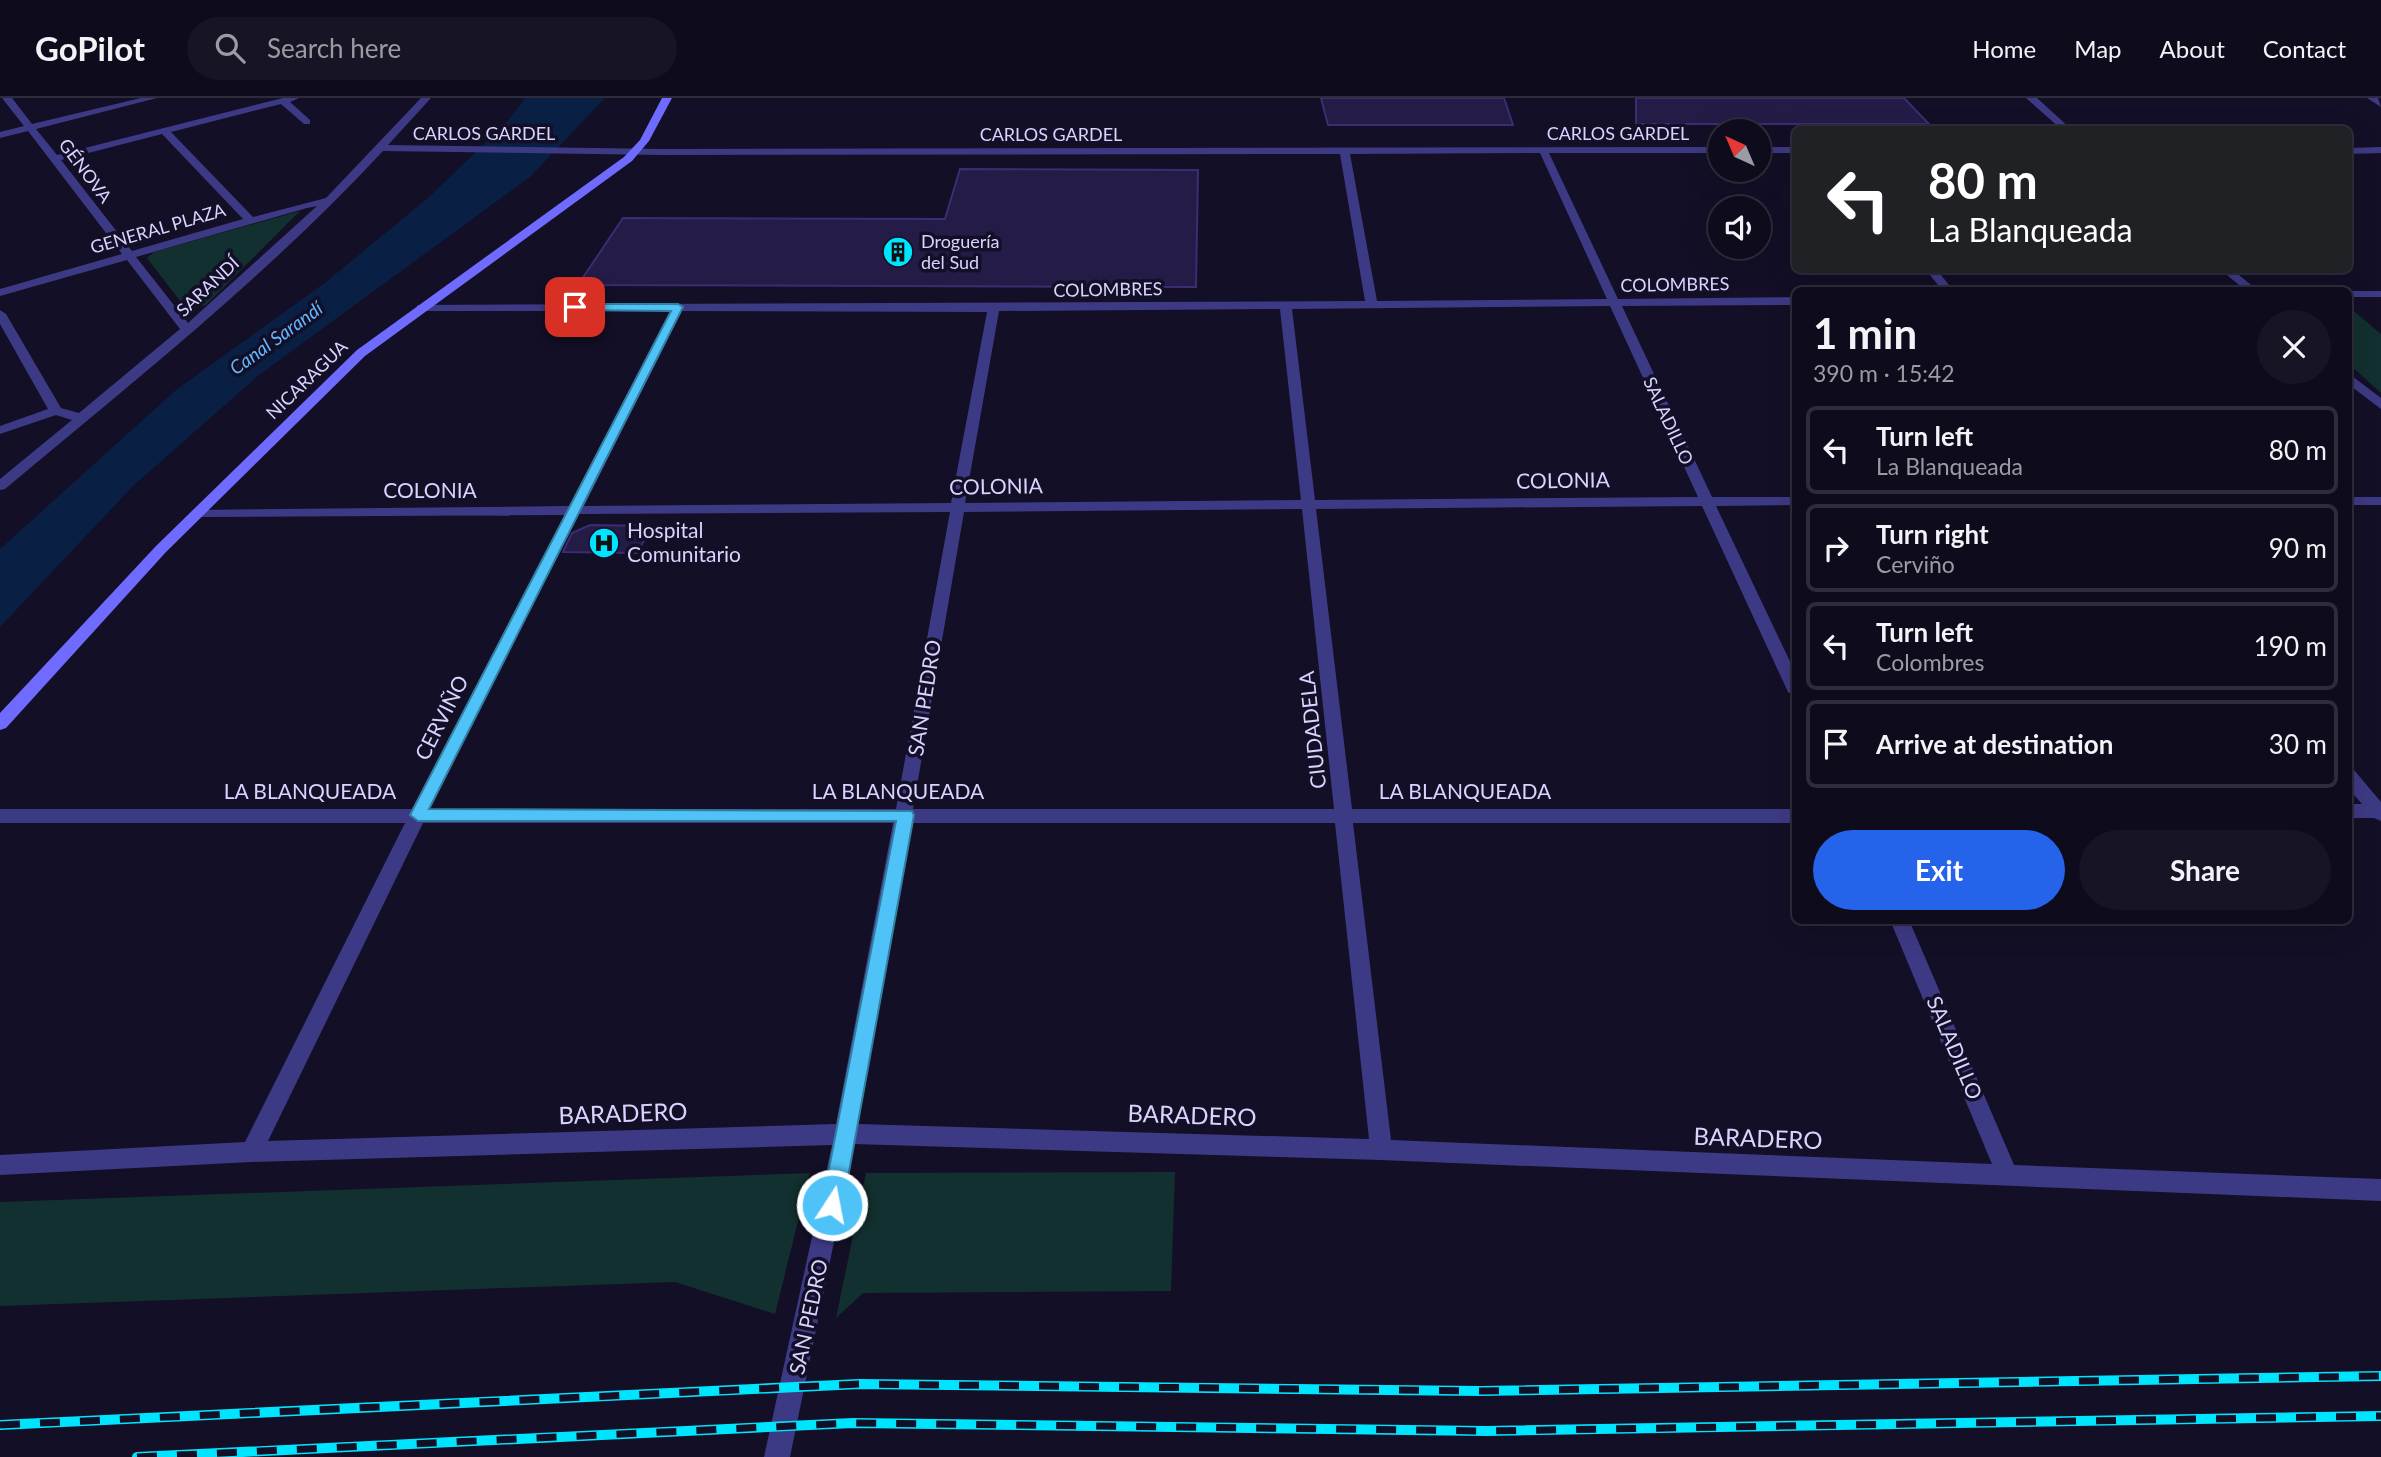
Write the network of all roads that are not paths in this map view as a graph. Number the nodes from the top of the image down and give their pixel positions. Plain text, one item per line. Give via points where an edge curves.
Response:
1 (7, 98) edge
2 (152, 98) edge
3 (294, 98) edge
4 (426, 98) edge
5 (667, 98) edge
6 (2031, 98) edge
7 (2372, 98) edge
8 (282, 101) junction
9 (2381, 104) edge
10 (307, 122) dead end
11 (2062, 126) edge
12 (31, 128) junction
13 (164, 131) junction
14 (0, 135) edge
15 (382, 148) junction
16 (1344, 149) junction
17 (1544, 150) junction
18 (1708, 150) edge
19 (1771, 150) edge
20 (1792, 150) edge
21 (2352, 150) edge
22 (2381, 150) edge
23 (638, 151) junction
24 (54, 159) junction
25 (327, 201) junction
26 (251, 221) junction
27 (129, 256) junction
28 (1934, 273) edge
29 (2231, 273) edge
30 (1945, 287) edge
31 (2247, 287) edge
32 (0, 293) edge
33 (2352, 294) edge
34 (2381, 294) edge
35 (1792, 302) edge
36 (1614, 303) junction
37 (1371, 305) junction
38 (1286, 306) junction
39 (421, 307) junction
40 (678, 307) junction
41 (994, 309) junction
42 (0, 314) edge
43 (187, 330) junction
44 (2352, 380) edge
45 (2381, 405) edge
46 (56, 411) junction
47 (81, 418) junction
48 (0, 430) edge
49 (0, 486) edge
50 (2381, 500) edge
51 (1704, 501) junction
52 (1792, 501) edge
53 (2352, 501) edge
54 (1310, 505) junction
55 (956, 508) junction
56 (576, 511) junction
57 (198, 513) junction
58 (1792, 684) edge
59 (0, 724) edge
60 (2352, 780) edge
61 (2352, 811) edge
62 (2380, 812) edge
63 (418, 815) junction
64 (906, 815) junction
65 (1345, 815) junction
66 (0, 816) edge
67 (1792, 816) edge
68 (1901, 924) edge
69 (846, 1134) junction
70 (1381, 1150) junction
71 (251, 1152) junction
72 (0, 1165) edge
73 (2008, 1176) junction
74 (2381, 1190) edge
75 (777, 1457) edge

1 - 12 street, GÉNOVA
2 - 12 street
3 - 8 street
4 - 15 street, SARANDÍ
5 - 23 main road, NICARAGUA
6 - 11 street
7 - 9 street
8 - 10 street
8 - 13 street
12 - 14 street
12 - 24 street, GÉNOVA
13 - 24 street
13 - 26 street
15 - 23 street, CARLOS GARDEL
15 - 25 street, SARANDÍ
16 - 17 street, CARLOS GARDEL
16 - 23 street, CARLOS GARDEL
16 - 37 street
17 - 18 street, CARLOS GARDEL
17 - 36 street, SALADILLO
19 - 20 street
21 - 22 street
23 - 39 main road, NICARAGUA
24 - 27 street, GÉNOVA
25 - 26 street, GENERAL PLAZA
25 - 43 street, SARANDÍ
26 - 27 street, GENERAL PLAZA
27 - 32 street, GENERAL PLAZA
27 - 43 street, GÉNOVA
28 - 30 street
29 - 31 street
33 - 34 street
35 - 36 street, COLOMBRES
36 - 37 street, COLOMBRES
36 - 51 street, SALADILLO
37 - 38 street, COLOMBRES
38 - 41 street, COLOMBRES
38 - 54 street, CIUDADELA
39 - 40 street, COLOMBRES
39 - 57 main road, NICARAGUA via 344,368
40 - 41 street, COLOMBRES
40 - 56 street, CERVIÑO
41 - 55 street, SAN PEDRO
42 - 46 street
43 - 47 street, SARANDÍ
44 - 45 street
46 - 47 street
46 - 48 street
47 - 49 street, SARANDÍ
50 - 53 street
51 - 52 street, COLONIA
51 - 54 street, COLONIA
51 - 58 street, SALADILLO
54 - 55 street, COLONIA
54 - 65 street, CIUDADELA
55 - 56 street, COLONIA
55 - 64 street, SAN PEDRO
56 - 57 street, COLONIA
56 - 63 street, CERVIÑO
57 - 59 main road, NICARAGUA
60 - 62 street
61 - 62 street
63 - 64 street, LA BLANQUEADA
63 - 66 street, LA BLANQUEADA
63 - 71 street, CERVIÑO
64 - 65 street, LA BLANQUEADA
64 - 69 street, SAN PEDRO
65 - 67 street, LA BLANQUEADA
65 - 70 street, CIUDADELA
68 - 73 street, SALADILLO
69 - 70 street, BARADERO
69 - 71 street, BARADERO
69 - 75 street, SAN PEDRO
70 - 73 street, BARADERO
71 - 72 street, BARADERO
73 - 74 street, BARADERO

